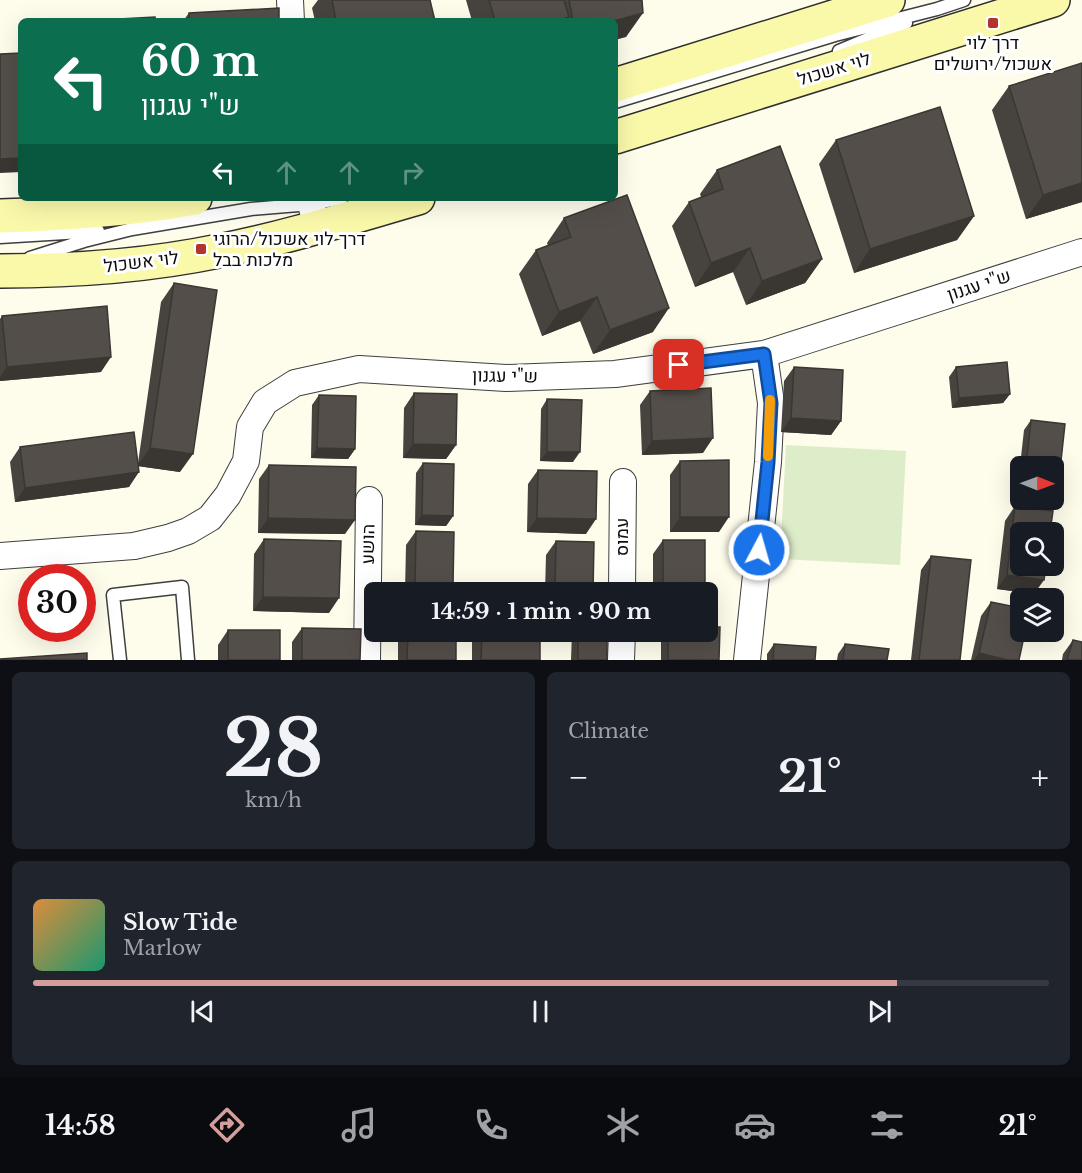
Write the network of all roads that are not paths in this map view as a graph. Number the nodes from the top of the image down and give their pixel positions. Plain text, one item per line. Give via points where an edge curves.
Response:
1 (290, 0) edge
2 (888, 0) edge
3 (964, 0) edge
4 (1053, 0) edge
5 (937, 9) junction
6 (291, 18) edge
7 (824, 57) dead end
8 (618, 84) edge
9 (618, 101) edge
10 (618, 136) edge
11 (176, 201) edge
12 (334, 201) edge
13 (392, 201) edge
14 (312, 210) edge
15 (0, 216) edge
16 (132, 229) junction
17 (0, 237) edge
18 (1082, 252) edge
19 (0, 269) edge
20 (764, 354) junction
21 (623, 482) dead end
22 (369, 500) dead end
23 (0, 556) edge
24 (622, 582) edge
25 (622, 642) edge
26 (120, 660) edge
27 (188, 660) edge
28 (367, 660) edge
29 (621, 660) edge
30 (747, 660) edge

1 - 6 street
2 - 8 main road
3 - 5 lane
4 - 10 main road, לוי אשכול
5 - 7 lane
5 - 9 lane via 835,35
11 - 15 main road
12 - 14 lane
13 - 14 main road, לוי אשכול
14 - 16 lane via 251,209
14 - 19 main road, לוי אשכול via 219,251 94,268
16 - 17 lane
16 - 19 lane
18 - 20 street, ש"י עגנון
20 - 23 street, ש"י עגנון via 615,374 506,378 359,369 295,383 265,402 250,427 246,461 210,518 168,538 134,546
20 - 30 street via 771,403 768,462
21 - 24 street, עמוס
22 - 28 street, הושע
25 - 29 street
26 - 27 lane via 113,595 182,587

